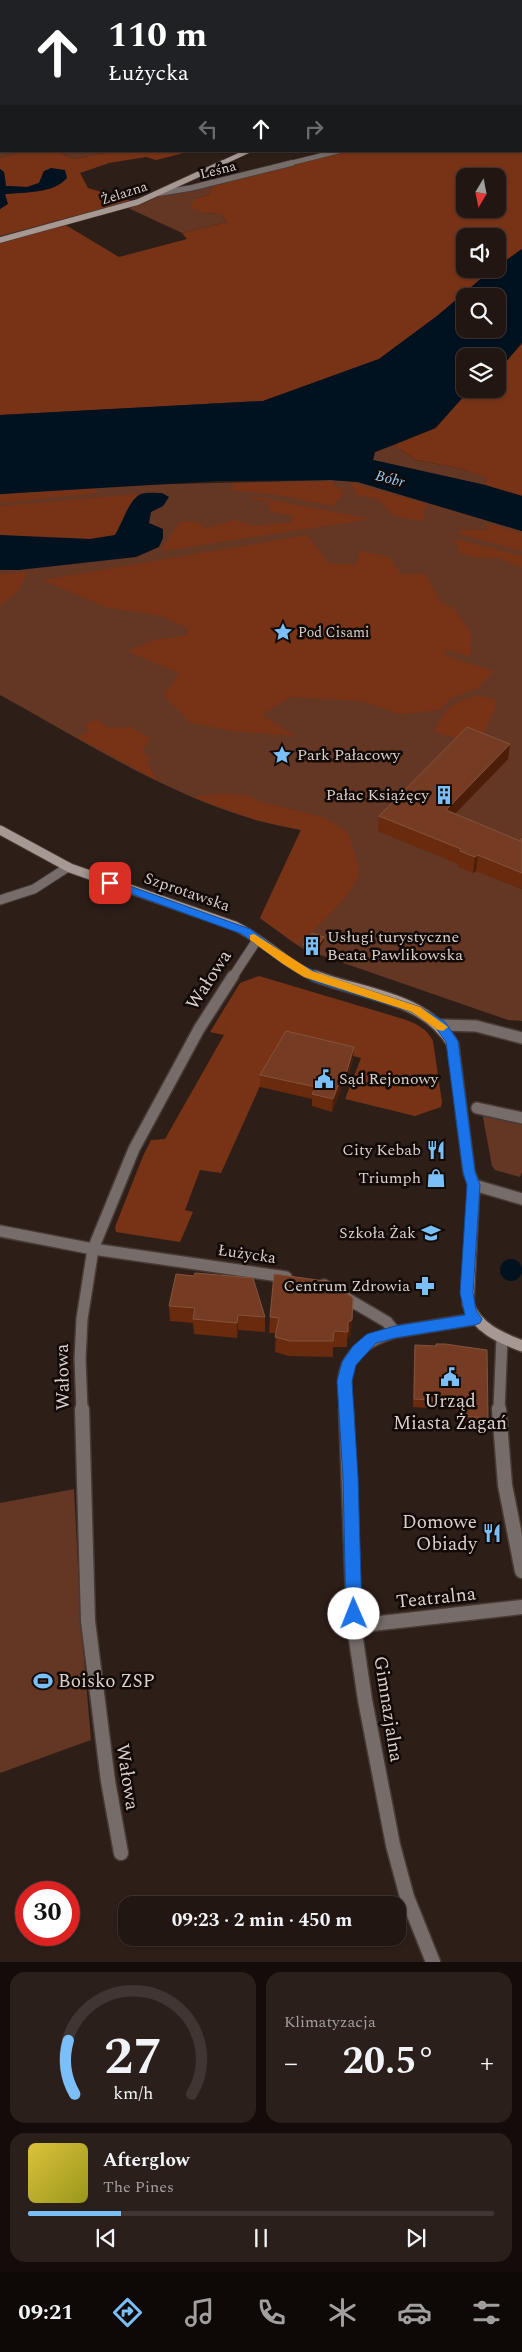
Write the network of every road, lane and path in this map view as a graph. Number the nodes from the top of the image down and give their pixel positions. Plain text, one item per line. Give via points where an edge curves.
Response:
1 (246, 152) edge
2 (335, 152) edge
3 (160, 193) junction
4 (0, 240) edge
5 (0, 830) edge
6 (68, 867) junction
7 (0, 900) edge
8 (257, 940) junction
9 (440, 1025) junction
10 (522, 1038) edge
11 (476, 1108) dead end
12 (522, 1118) edge
13 (474, 1185) junction
14 (522, 1199) edge
15 (0, 1231) edge
16 (94, 1249) junction
17 (295, 1278) edge
18 (312, 1281) edge
19 (475, 1319) junction
20 (395, 1332) junction
21 (502, 1338) junction
22 (522, 1346) edge
23 (522, 1571) edge
24 (522, 1608) edge
25 (354, 1626) junction
26 (121, 1853) dead end
27 (432, 1962) edge

1 - 3 street, Żelazna
2 - 3 street, Leśna
3 - 4 street, Żelazna
5 - 6 street, Szprotawska
6 - 7 street via 34,889
6 - 8 street, Szprotawska via 234,926
8 - 9 street, Szprotawska via 308,974 416,1010
8 - 16 street, Wałowa via 199,1029 134,1149
9 - 10 street via 476,1026
9 - 13 street, Szprotawska via 453,1045 469,1172
11 - 12 street
13 - 14 street
13 - 19 street, Szprotawska via 467,1293
15 - 16 street, Łużycka
16 - 17 street, Łużycka
16 - 26 street, Wałowa via 82,1318 80,1359 88,1621 108,1781
18 - 20 street via 335,1290 386,1322
19 - 20 street
19 - 21 street
20 - 25 street, Gimnazjalna via 372,1339 352,1356 346,1372
21 - 22 street
21 - 23 street via 498,1381 502,1475
24 - 25 street, Teatralna
25 - 27 street, Gimnazjalna via 393,1845 407,1897

